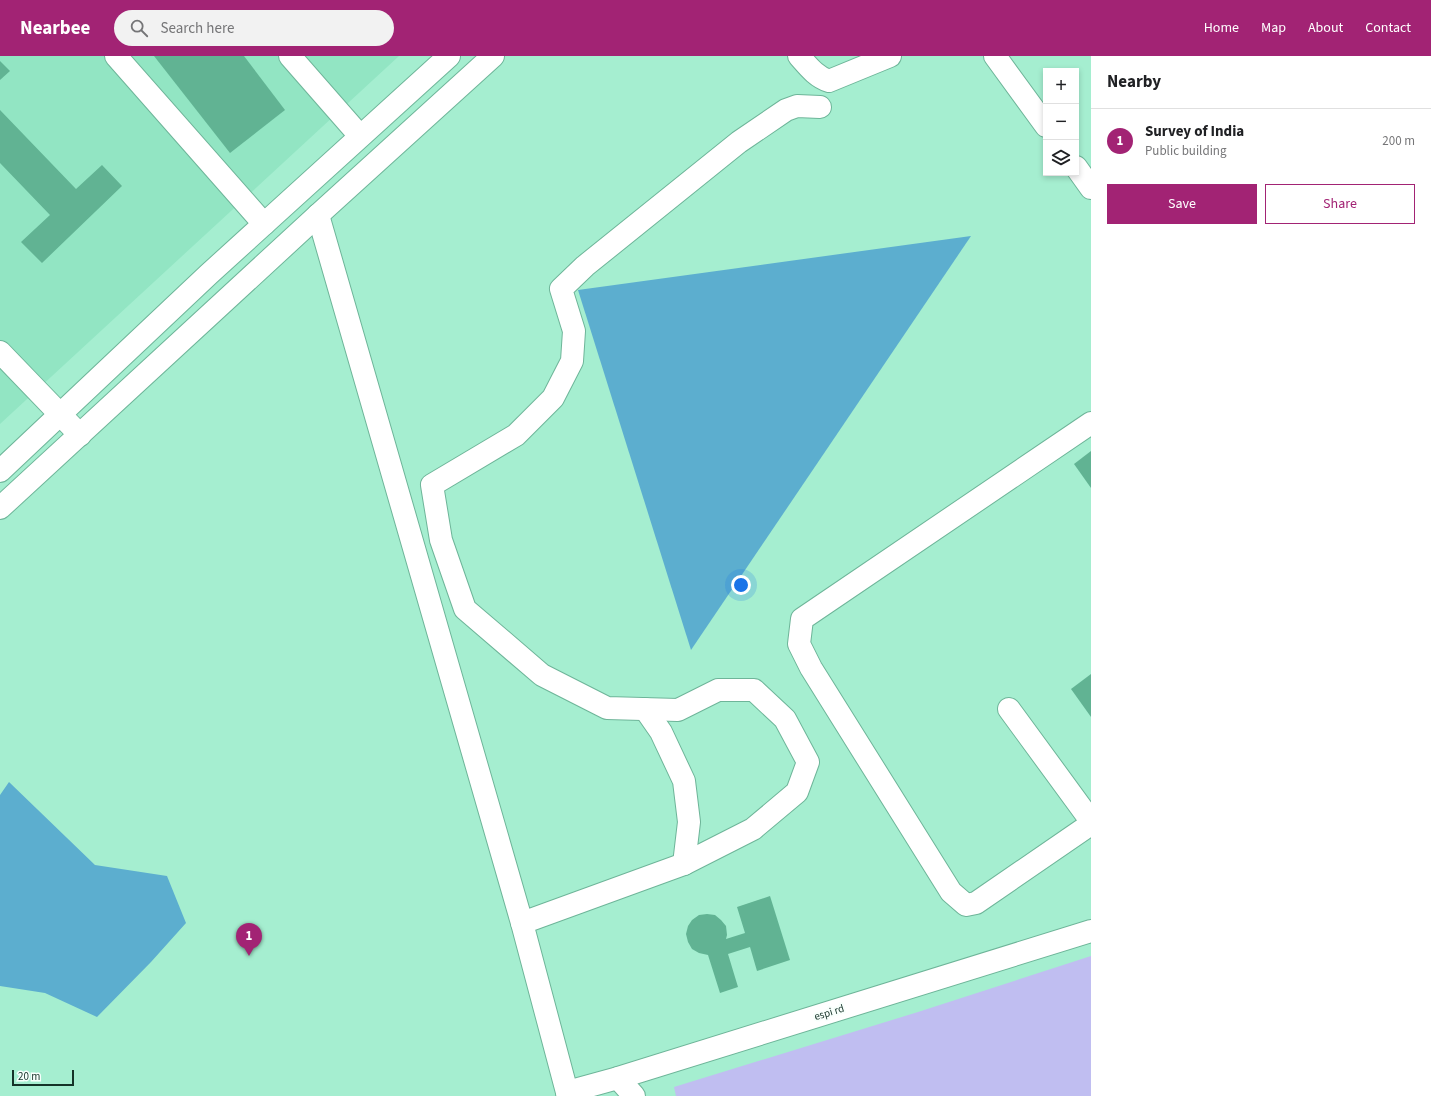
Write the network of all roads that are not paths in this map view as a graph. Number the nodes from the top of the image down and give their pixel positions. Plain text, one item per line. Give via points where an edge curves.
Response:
1 (116, 56) edge
2 (290, 56) edge
3 (449, 56) edge
4 (493, 56) edge
5 (799, 56) edge
6 (890, 56) edge
7 (995, 56) edge
8 (820, 107) dead end
9 (1043, 122) edge
10 (360, 136) junction
11 (1079, 171) edge
12 (1091, 188) edge
13 (300, 190) junction
14 (318, 215) junction
15 (264, 224) junction
16 (0, 352) edge
17 (60, 415) junction
18 (1091, 423) edge
19 (80, 435) junction
20 (1, 469) edge
21 (0, 508) edge
22 (645, 709) junction
23 (1009, 709) dead end
24 (1091, 821) edge
25 (1091, 824) edge
26 (684, 864) junction
27 (522, 923) junction
28 (1091, 931) edge
29 (618, 1078) junction
30 (567, 1094) edge
31 (634, 1096) edge

1 - 15 main road
2 - 10 main road
3 - 10 main road
4 - 14 main road
5 - 6 main road via 817,75 829,80
7 - 9 main road
8 - 22 main road via 797,106 786,110 738,142 585,266 561,289 574,331 572,361 553,398 516,435 432,485 441,540 465,609 542,675 607,708
10 - 13 main road
11 - 12 main road
13 - 14 main road
13 - 15 main road
14 - 19 main road
14 - 27 main road
15 - 17 main road
16 - 17 main road
17 - 19 main road
17 - 20 main road
18 - 25 main road via 802,619 799,644 811,668 950,892 966,905 976,903
19 - 21 main road
22 - 26 main road via 661,732 684,780 689,822
22 - 26 main road via 678,710 718,690 754,690 785,719 808,762 796,792 753,829
23 - 24 main road
26 - 27 main road
27 - 30 main road
28 - 29 main road, espi rd
29 - 30 main road, espi rd
29 - 31 main road

